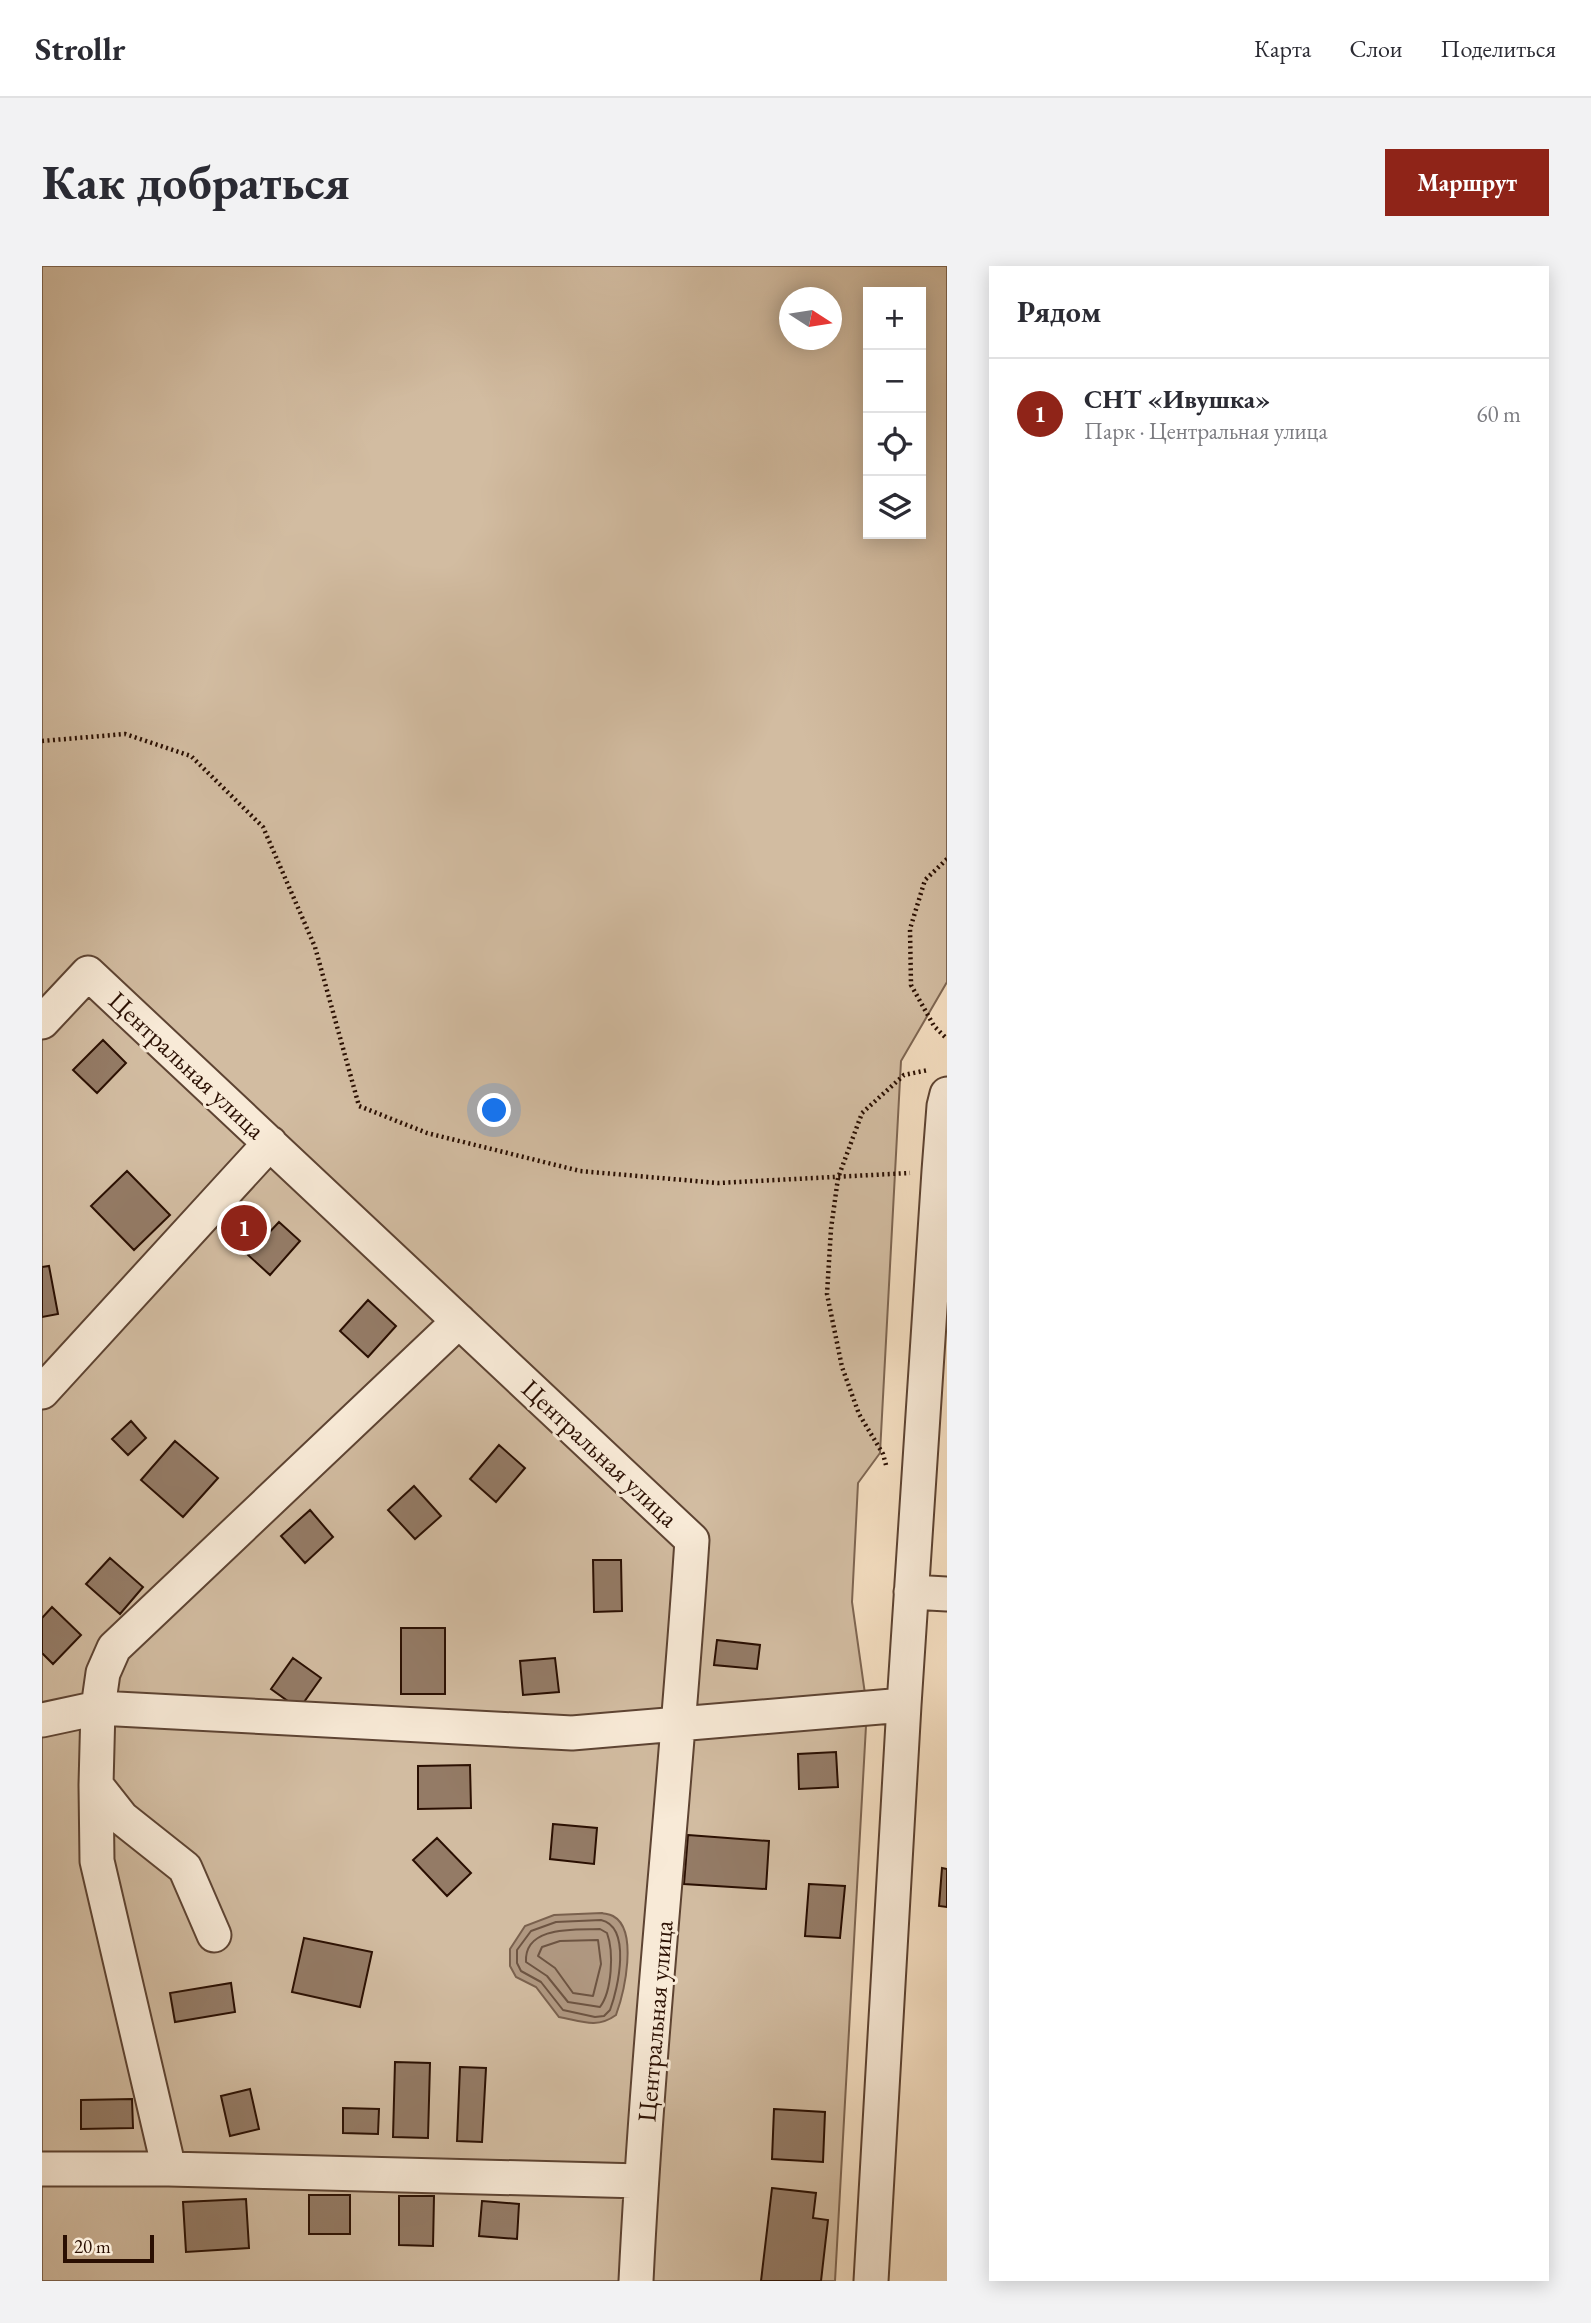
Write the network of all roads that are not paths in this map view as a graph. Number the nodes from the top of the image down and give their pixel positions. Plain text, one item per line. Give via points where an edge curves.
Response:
1 (42, 1022) edge
2 (947, 1094) edge
3 (270, 1143) junction
4 (459, 1321) junction
5 (42, 1392) edge
6 (911, 1592) junction
7 (947, 1594) edge
8 (904, 1705) junction
9 (99, 1708) junction
10 (42, 1720) edge
11 (680, 1724) junction
12 (96, 1785) junction
13 (214, 1934) dead end
14 (42, 2169) edge
15 (169, 2169) junction
16 (641, 2181) junction
17 (636, 2281) edge
18 (871, 2281) edge

1 - 3 street, Центральная улица via 88,973
2 - 6 street
3 - 4 street, Центральная улица
3 - 5 street
4 - 9 street via 114,1648 103,1673
4 - 11 street, Центральная улица via 692,1540
6 - 7 street
6 - 8 street
8 - 11 street
8 - 18 street
9 - 10 street
9 - 11 street via 572,1733
9 - 12 street
11 - 16 street, Центральная улица
12 - 13 street via 122,1818 186,1868
12 - 15 street via 97,1861
14 - 15 street
15 - 16 street
16 - 17 street, Центральная улица

